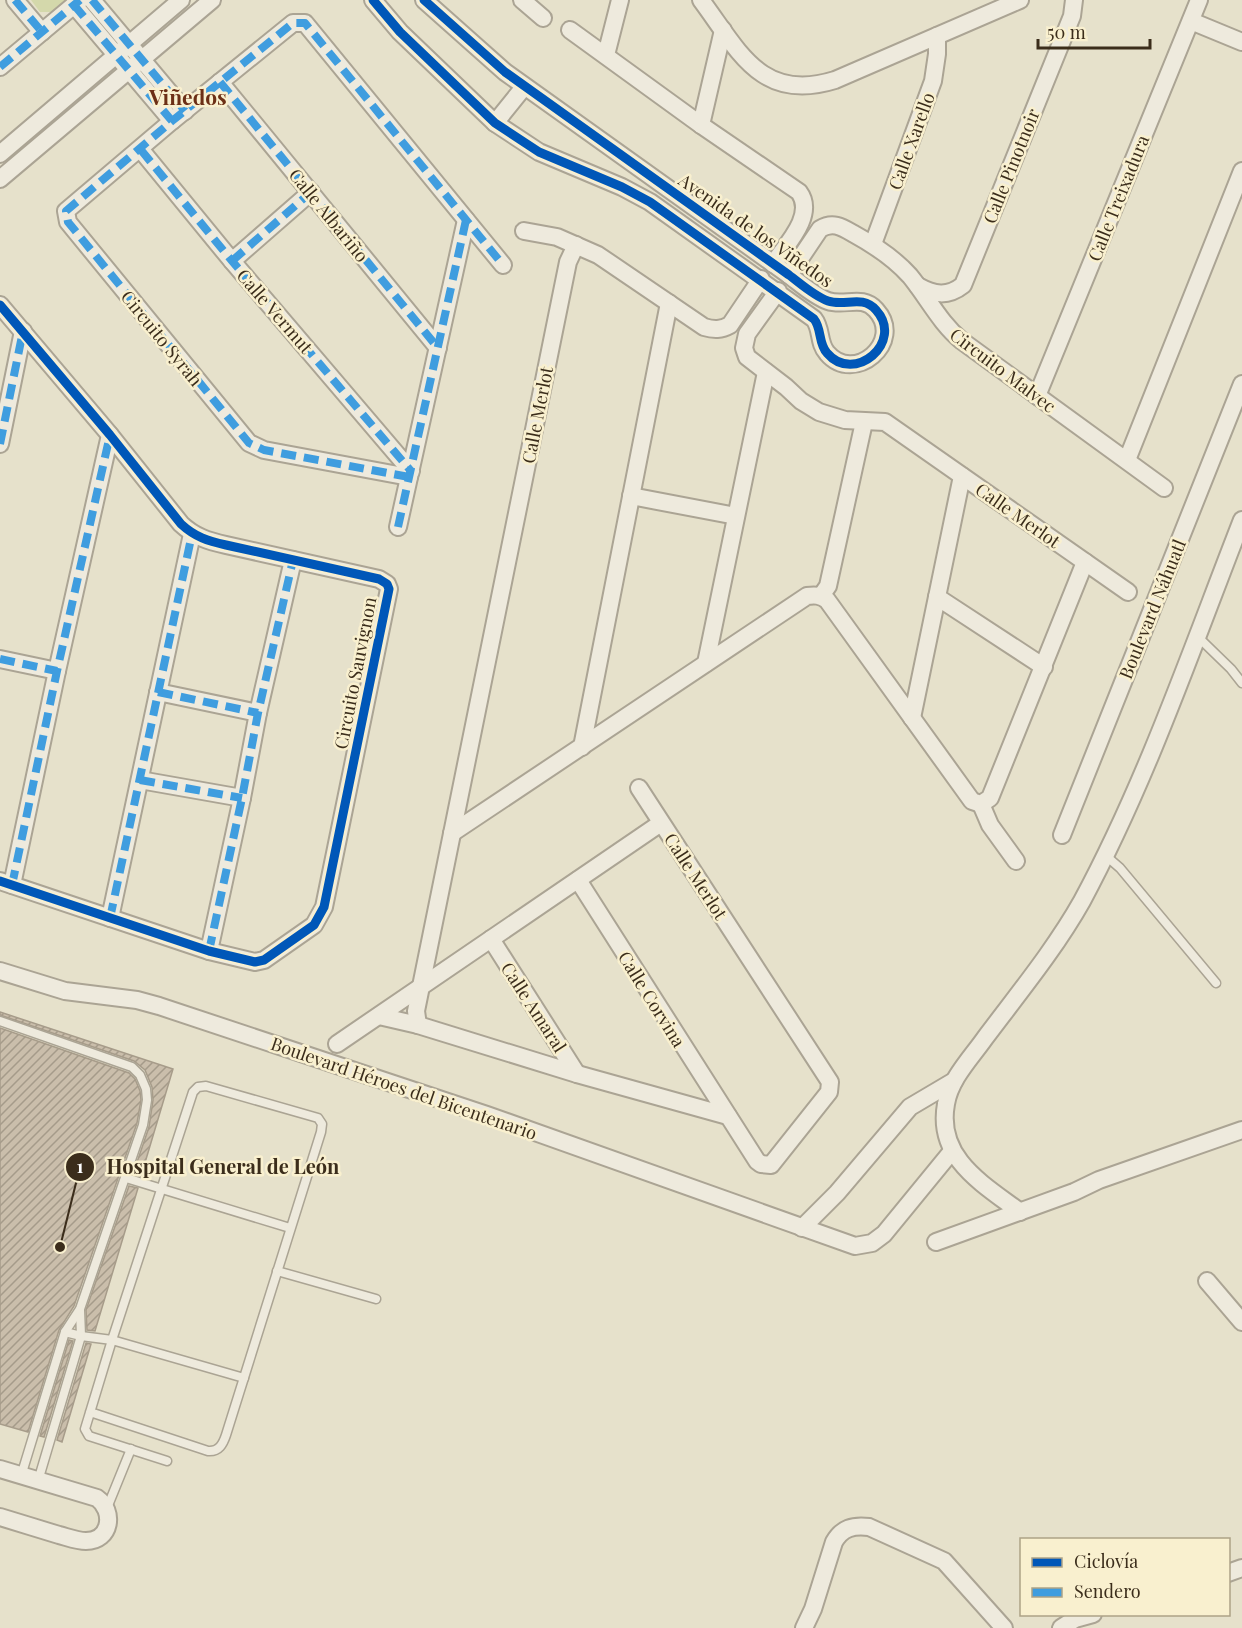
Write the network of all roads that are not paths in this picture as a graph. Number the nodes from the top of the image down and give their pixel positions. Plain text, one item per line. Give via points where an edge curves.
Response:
1 (15, 0) edge
2 (92, 0) edge
3 (181, 0) edge
4 (213, 0) edge
5 (373, 0) edge
6 (424, 0) edge
7 (522, 0) edge
8 (620, 0) edge
9 (701, 0) edge
10 (1020, 0) edge
11 (1074, 0) edge
12 (1199, 0) edge
13 (77, 3) edge
14 (543, 18) dead end
15 (1191, 21) junction
16 (570, 30) dead end
17 (723, 30) junction
18 (42, 32) junction
19 (937, 36) junction
20 (1242, 42) edge
21 (122, 51) junction
22 (606, 56) junction
23 (141, 60) junction
24 (0, 67) edge
25 (128, 71) junction
26 (220, 82) junction
27 (525, 87) junction
28 (178, 116) junction
29 (495, 123) junction
30 (701, 125) junction
31 (141, 150) junction
32 (0, 154) edge
33 (1242, 171) edge
34 (0, 180) edge
35 (311, 192) junction
36 (466, 220) junction
37 (524, 231) dead end
38 (873, 244) junction
39 (576, 245) junction
40 (232, 261) junction
41 (773, 264) junction
42 (503, 265) dead end
43 (789, 275) junction
44 (760, 279) junction
45 (917, 285) junction
46 (778, 291) junction
47 (669, 303) junction
48 (0, 305) edge
49 (23, 332) junction
50 (438, 348) junction
51 (766, 372) junction
52 (1242, 384) edge
53 (1037, 396) junction
54 (864, 422) junction
55 (110, 435) junction
56 (0, 444) edge
57 (1127, 460) junction
58 (410, 474) junction
59 (962, 476) junction
60 (1164, 488) dead end
61 (631, 496) junction
62 (736, 516) junction
63 (1242, 520) edge
64 (398, 527) dead end
65 (192, 534) junction
66 (293, 560) junction
67 (1085, 561) junction
68 (1128, 592) dead end
69 (821, 596) junction
70 (937, 597) junction
71 (1196, 636) junction
72 (0, 659) edge
73 (706, 663) junction
74 (1044, 667) junction
75 (57, 671) junction
76 (1242, 683) edge
77 (158, 692) junction
78 (258, 713) junction
79 (912, 718) junction
80 (582, 747) junction
81 (140, 780) junction
82 (639, 788) dead end
83 (460, 794) junction
84 (242, 798) junction
85 (981, 804) junction
86 (480, 815) junction
87 (662, 823) junction
88 (452, 833) junction
89 (1062, 835) dead end
90 (1105, 855) junction
91 (1016, 861) dead end
92 (578, 880) junction
93 (6, 883) edge
94 (110, 918) junction
95 (491, 939) junction
96 (430, 942) junction
97 (209, 951) junction
98 (452, 966) junction
99 (0, 971) edge
100 (1216, 983) dead end
101 (421, 987) junction
102 (379, 1016) junction
103 (0, 1021) edge
104 (418, 1025) junction
105 (337, 1044) dead end
106 (577, 1074) junction
107 (954, 1081) junction
108 (728, 1116) junction
109 (1242, 1130) edge
110 (952, 1151) junction
111 (766, 1166) joint
112 (126, 1178) junction
113 (162, 1188) junction
114 (1020, 1212) junction
115 (290, 1228) junction
116 (802, 1228) junction
117 (936, 1242) dead end
118 (277, 1271) junction
119 (1207, 1281) dead end
120 (376, 1299) dead end
121 (80, 1309) junction
122 (1242, 1322) edge
123 (65, 1332) junction
124 (81, 1336) junction
125 (112, 1340) junction
126 (244, 1378) junction
127 (90, 1412) junction
128 (131, 1449) junction
129 (166, 1461) dead end
130 (0, 1469) edge
131 (21, 1476) junction
132 (38, 1480) junction
133 (107, 1508) junction
134 (0, 1517) edge
135 (1086, 1616) edge
136 (804, 1628) edge
137 (1004, 1628) edge
138 (1061, 1628) edge

1 - 18 street
2 - 21 street
3 - 21 street
4 - 23 street
5 - 29 street, Avenida de los Viñedos via 400,32
6 - 27 street, Avenida de los Viñedos
7 - 14 street
8 - 22 street
9 - 17 street
10 - 19 street
11 - 45 street, Calle Pinotnoir via 1072,16 963,285 938,294
12 - 15 street, Calle Treixadura
13 - 18 street
13 - 21 street
15 - 20 street
15 - 53 street, Calle Treixadura
16 - 22 street
17 - 19 street via 752,67 769,78 799,87 835,80
17 - 30 street
18 - 24 street
19 - 38 street, Calle Xarello via 933,81
21 - 23 street
21 - 25 street
21 - 32 street
22 - 30 street
23 - 25 street
23 - 28 street
25 - 28 street
25 - 34 street
26 - 28 street, Circuito Syrah
26 - 35 street, Calle Albariño
26 - 36 street, Circuito Syrah via 293,23 305,22
27 - 29 street
27 - 41 street, Avenida de los Viñedos
28 - 31 street, Circuito Syrah
29 - 44 street, Avenida de los Viñedos via 540,152 650,202
30 - 41 street via 803,198 804,216
31 - 40 street, Calle Vermut
31 - 58 street, Circuito Syrah via 70,207 66,217 235,427 249,443 264,450
33 - 57 street
35 - 40 street
35 - 50 street, Calle Albariño
36 - 42 street, Circuito Syrah
36 - 50 street
37 - 39 street
38 - 43 street, Circuito Malvec via 839,225 824,226
38 - 45 street, Circuito Malvec
39 - 47 street via 610,261
39 - 83 street, Calle Merlot via 568,262
40 - 58 street, Calle Vermut
41 - 43 street, Avenida de los Viñedos
43 - 46 street, Avenida de los Viñedos via 832,302 862,301 877,310 885,334 879,350 858,364 834,359 823,346 814,319
44 - 46 street, Avenida de los Viñedos
44 - 47 street via 730,325 717,329 704,327
45 - 53 street, Circuito Malvec via 948,329
46 - 51 street, Calle Merlot via 747,334 744,348 747,357
47 - 61 street
48 - 49 street, Circuito Sauvignon
49 - 55 street, Circuito Sauvignon
49 - 56 street
50 - 58 street
51 - 54 street, Calle Merlot via 819,412
51 - 62 street
52 - 89 street, Boulevard Náhuatl
53 - 57 street, Circuito Malvec
54 - 59 street, Calle Merlot via 885,422
54 - 69 street via 828,586
55 - 65 street, Circuito Sauvignon
55 - 75 street
57 - 60 street, Circuito Malvec
58 - 64 street
59 - 67 street, Calle Merlot
59 - 70 street
61 - 62 street
61 - 80 street
62 - 73 street
63 - 71 street
65 - 66 street, Circuito Sauvignon
65 - 77 street
66 - 78 street
66 - 97 street, Circuito Sauvignon via 379,579 389,589 324,907 314,925 260,961
67 - 68 street, Calle Merlot
67 - 74 street
69 - 73 street via 807,596
69 - 79 street via 839,614
70 - 74 street
70 - 79 street
71 - 76 lane
71 - 90 street via 1121,826
72 - 75 street
73 - 80 street
74 - 85 street via 990,798
75 - 93 street
77 - 78 street
77 - 81 street
78 - 84 street
79 - 85 street via 972,801
80 - 86 street
81 - 84 street
81 - 94 street
82 - 87 street
83 - 86 street
83 - 88 street, Calle Merlot
84 - 97 street
85 - 91 street via 990,825
86 - 88 street
87 - 92 street, Calle Merlot
87 - 111 street, Calle Merlot via 831,1083 829,1092 776,1161
88 - 96 street, Calle Merlot
90 - 100 lane
90 - 107 street via 1062,931
92 - 95 street, Calle Merlot
92 - 108 street, Calle Corvina
93 - 94 street, Circuito Sauvignon
94 - 97 street, Circuito Sauvignon
95 - 98 street, Calle Merlot
95 - 106 street, Calle Amaral
96 - 98 street via 437,956
96 - 101 street, Calle Merlot
98 - 101 street, Calle Merlot
99 - 116 street, Boulevard Héroes del Bicentenario via 65,991 159,1006 487,1114
101 - 102 street, Calle Merlot
101 - 104 street via 416,1011
102 - 104 street
102 - 105 street, Calle Merlot
103 - 112 lane via 120,1061 140,1075 146,1089 146,1114
104 - 106 street
106 - 108 street
107 - 110 street via 946,1104 946,1134
107 - 116 street via 910,1107
108 - 111 street, Calle Corvina via 757,1161
109 - 114 street
110 - 114 street via 972,1175
110 - 116 street, Boulevard Héroes del Bicentenario via 884,1234 872,1243 855,1246
112 - 113 lane
112 - 121 lane
113 - 115 lane
113 - 115 lane via 198,1086 318,1118 321,1132
113 - 125 lane
114 - 117 street
115 - 118 lane
118 - 120 lane
118 - 126 lane
119 - 122 street
121 - 123 lane
121 - 124 lane
123 - 124 lane
123 - 131 lane
124 - 125 lane
124 - 132 lane
125 - 126 lane
125 - 127 lane
126 - 127 lane via 224,1442 214,1451
127 - 128 lane via 85,1429 88,1434
128 - 129 lane
128 - 133 lane
130 - 131 street
131 - 132 street
132 - 133 street via 97,1498
133 - 134 street via 106,1530 88,1541
135 - 138 street
136 - 137 street via 838,1534 858,1526 869,1527 944,1561

